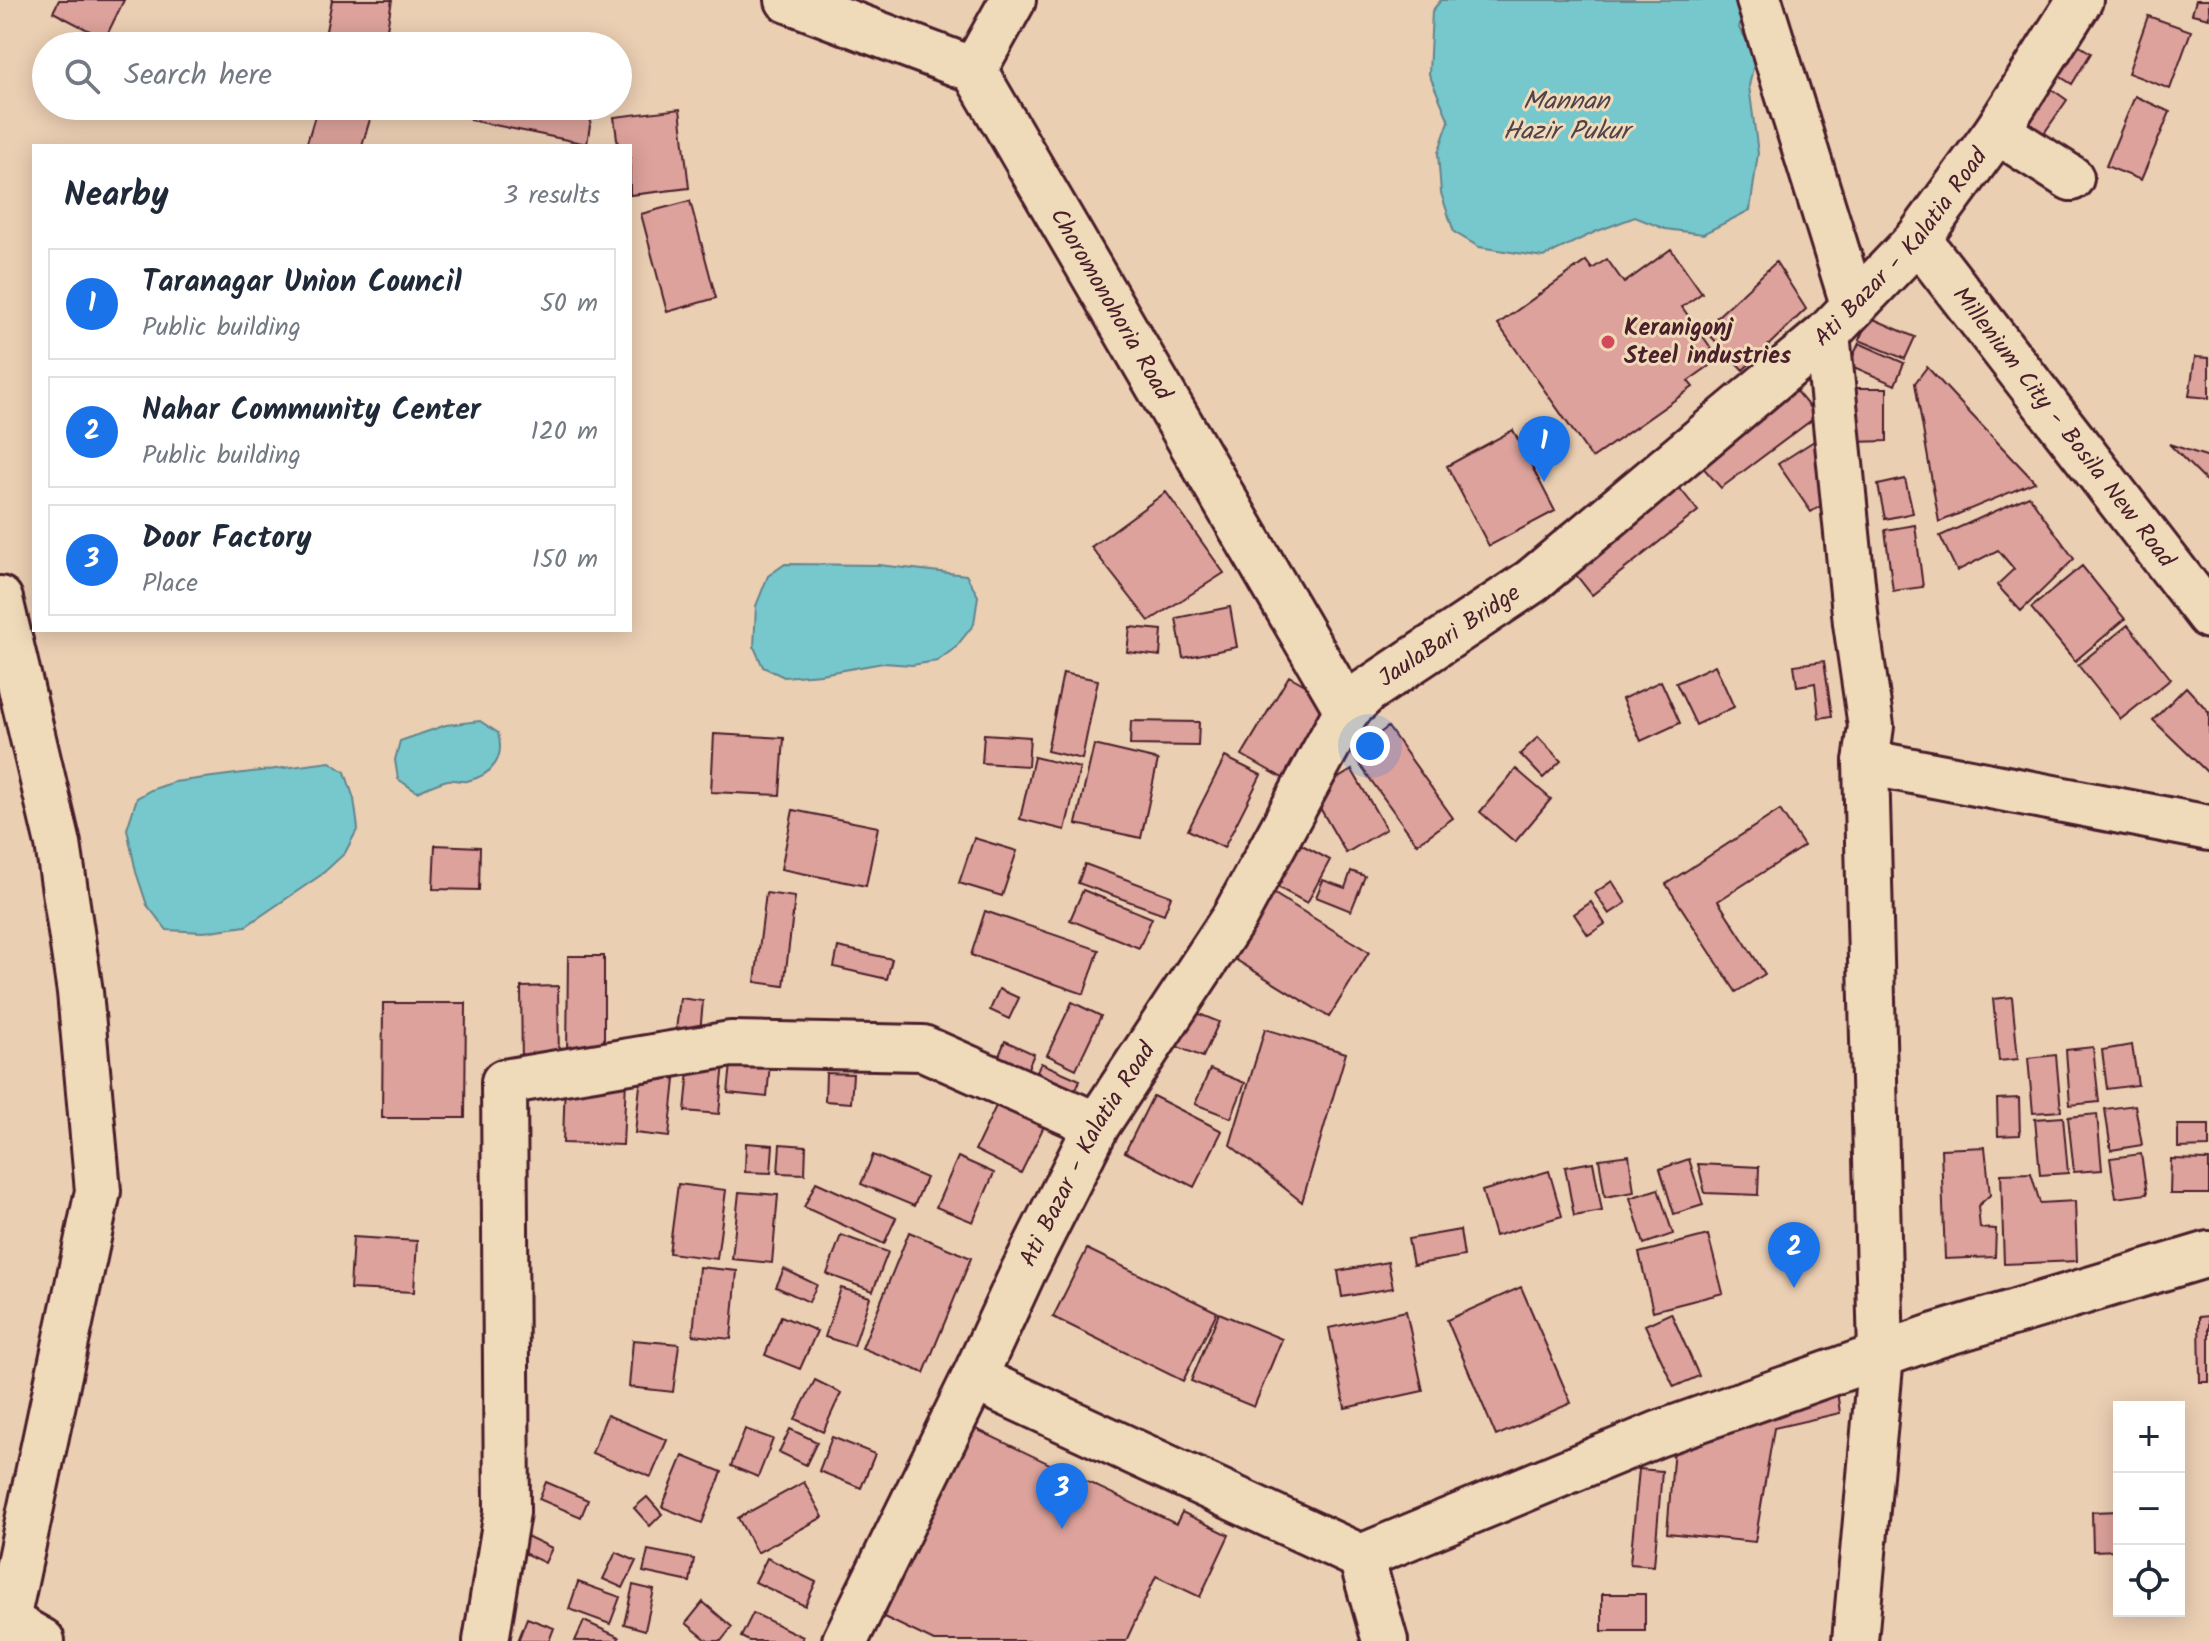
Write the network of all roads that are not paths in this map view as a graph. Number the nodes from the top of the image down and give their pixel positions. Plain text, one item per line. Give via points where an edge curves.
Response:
1 (788, 0) edge
2 (1013, 0) edge
3 (1759, 0) edge
4 (2080, 0) edge
5 (974, 70) junction
6 (1997, 131) junction
7 (2071, 178) dead end
8 (1918, 239) junction
9 (1840, 319) junction
10 (1532, 581) joint
11 (0, 599) edge
12 (2209, 616) edge
13 (1357, 701) junction
14 (1868, 744) junction
15 (2209, 828) edge
16 (1097, 1125) junction
17 (2209, 1254) edge
18 (1881, 1355) junction
19 (974, 1378) junction
20 (1361, 1557) junction
21 (16, 1626) edge
22 (486, 1641) edge
23 (845, 1641) edge
24 (1385, 1641) edge
25 (1855, 1641) edge

1 - 5 street
2 - 5 street
3 - 9 street
4 - 6 street, Ati Bazar - Kalatia Road
5 - 13 street, Choromonohoria Road
6 - 7 street
6 - 8 street, Ati Bazar - Kalatia Road
8 - 9 street, Ati Bazar - Kalatia Road
8 - 12 street, Millenium City - Bosila New Road
9 - 10 street, Ati Bazar - Kalatia Road
9 - 14 street via 1856,623
10 - 13 street, JaulaBari Bridge
11 - 21 street via 58,844 80,992 98,1191
13 - 16 street, Ati Bazar - Kalatia Road via 1235,916
14 - 15 street
14 - 18 street
16 - 19 street, Ati Bazar - Kalatia Road
16 - 22 street via 923,1048 731,1044 504,1082 507,1512
17 - 18 street
18 - 20 street via 1658,1434
18 - 25 street
19 - 20 street
19 - 23 street, Ati Bazar - Kalatia Road
20 - 24 street

